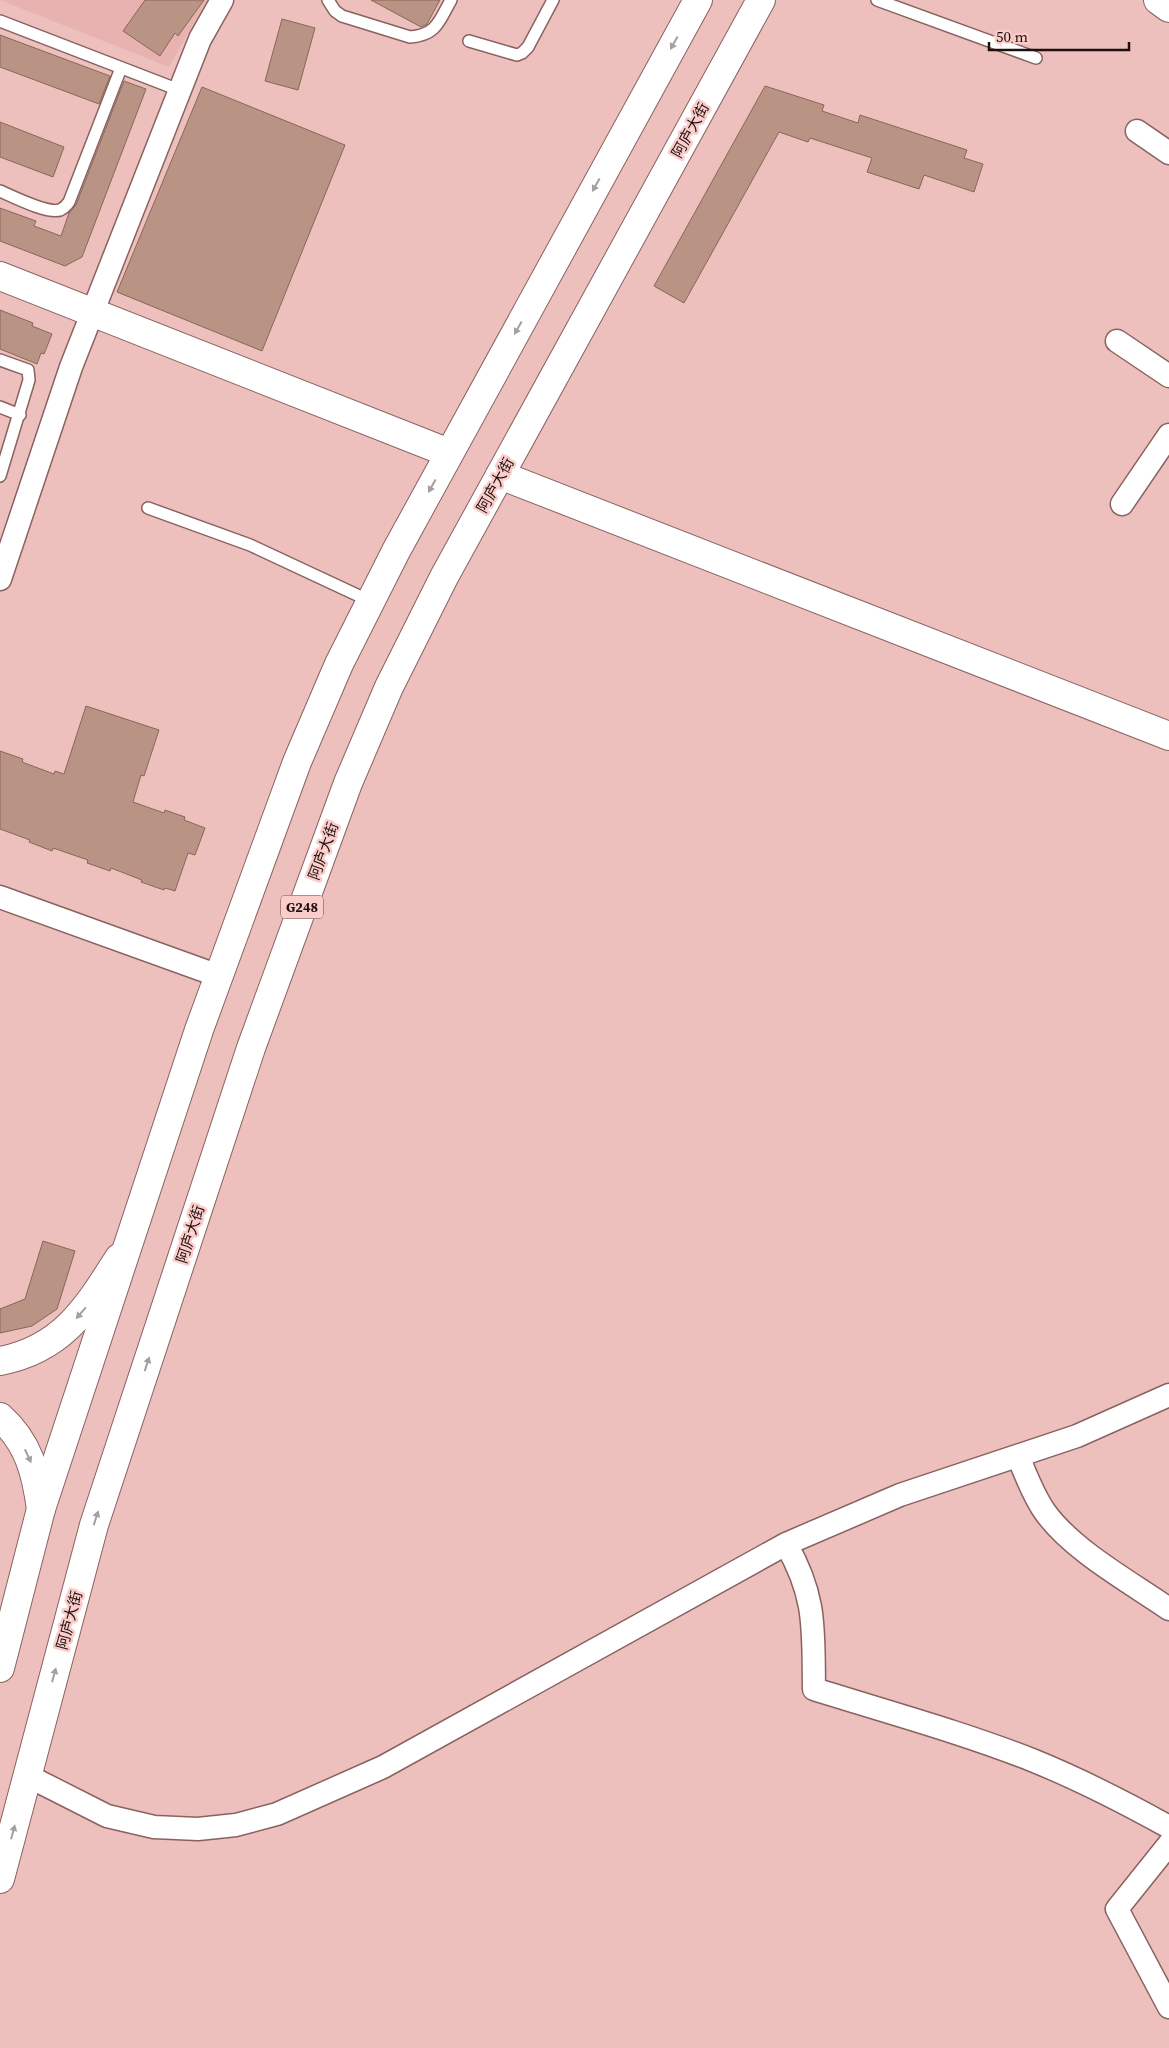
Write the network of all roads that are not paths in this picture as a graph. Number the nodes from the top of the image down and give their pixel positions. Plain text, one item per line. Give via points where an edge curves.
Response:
1 (222, 0) edge
2 (328, 0) edge
3 (451, 0) edge
4 (553, 0) edge
5 (698, 0) edge
6 (761, 0) edge
7 (877, 0) edge
8 (1158, 0) edge
9 (1169, 8) edge
10 (0, 21) edge
11 (470, 41) dead end
12 (1036, 58) dead end
13 (121, 68) junction
14 (179, 90) junction
15 (1137, 131) dead end
16 (1169, 153) edge
17 (0, 191) edge
18 (0, 276) edge
19 (92, 312) junction
20 (1117, 340) dead end
21 (0, 360) edge
22 (1169, 376) edge
23 (0, 408) edge
24 (20, 415) junction
25 (1169, 435) edge
26 (450, 453) junction
27 (1, 472) edge
28 (500, 475) junction
29 (1122, 504) dead end
30 (148, 508) dead end
31 (0, 579) edge
32 (370, 600) junction
33 (1169, 736) edge
34 (0, 897) edge
35 (219, 976) junction
36 (128, 1244) junction
37 (0, 1361) edge
38 (1169, 1395) edge
39 (0, 1417) edge
40 (1018, 1456) junction
41 (41, 1510) junction
42 (786, 1544) junction
43 (1169, 1609) edge
44 (0, 1668) edge
45 (28, 1776) junction
46 (1169, 1827) edge
47 (1169, 1844) edge
48 (0, 1879) edge
49 (1169, 2008) edge

1 - 14 street via 200,39
2 - 3 lane via 342,16 410,37 422,36 435,29
4 - 11 lane via 522,53 517,55
5 -> 26 main road
6 - 28 main road, 阿庐大街 / G248
7 - 12 lane
8 - 9 main road
10 - 13 lane
13 - 14 lane
13 - 17 lane via 66,206 51,211
14 - 19 street
15 - 16 street
18 - 19 main road
19 - 26 main road
19 - 31 street
20 - 22 street
21 - 24 lane via 28,370 29,380
23 - 24 lane
24 - 27 lane
25 - 29 street
26 -> 32 main road
28 - 33 main road
45 -> 28 main road, 阿庐大街 / G248 via 94,1525 251,1048 348,783 444,577
30 - 32 lane via 250,545
32 - 35 main road via 297,762
34 - 35 street
35 - 36 main road
36 -> 37 main road via 91,1302 66,1330 29,1354
36 - 41 main road
38 - 40 street via 1077,1436
39 -> 41 main road via 14,1432 31,1460
40 - 42 street via 900,1495
40 - 43 street via 1034,1493 1057,1527 1073,1543
41 - 44 main road
42 - 45 street via 383,1767 277,1814 236,1825 179,1829 154,1827 107,1816
42 - 46 street via 803,1577 813,1614 814,1689 1033,1760 1107,1793
48 -> 45 main road, 阿庐大街 / G248
47 - 49 street via 1117,1909

